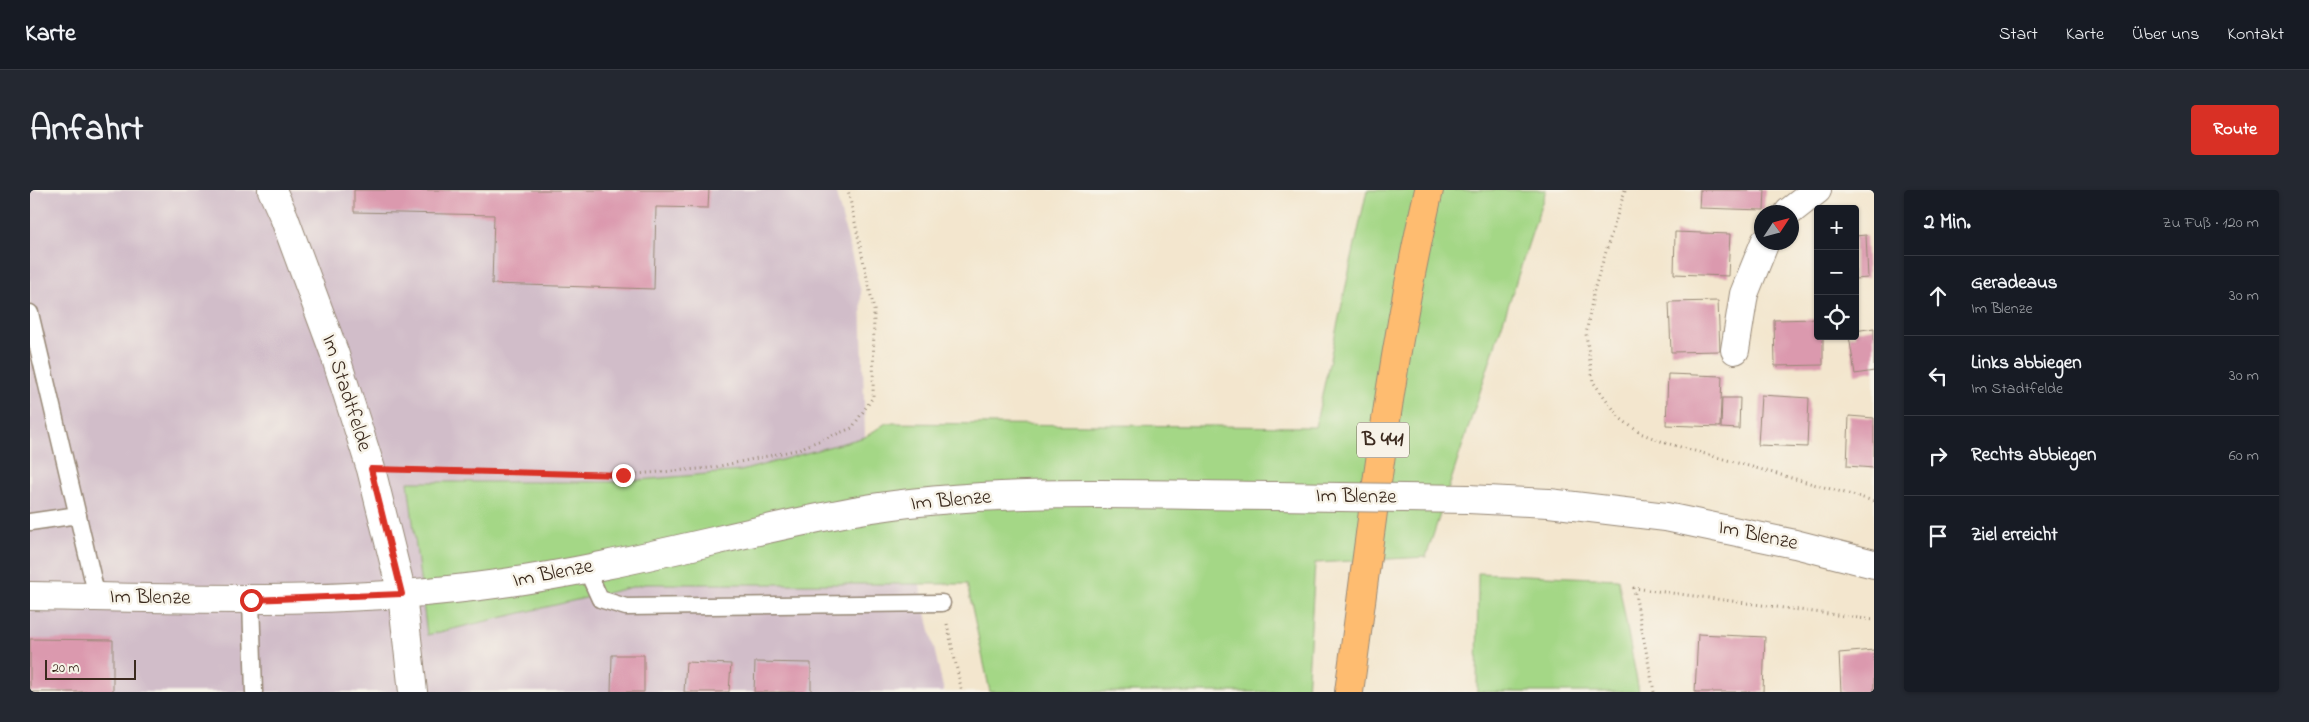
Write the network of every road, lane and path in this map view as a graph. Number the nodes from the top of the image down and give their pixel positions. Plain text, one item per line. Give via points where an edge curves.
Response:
1 (272, 190) edge
2 (848, 190) edge
3 (1429, 190) edge
4 (1625, 190) edge
5 (1817, 190) edge
6 (1798, 205) edge
7 (1760, 250) edge
8 (30, 313) edge
9 (1735, 350) dead end
10 (371, 469) junction
11 (1874, 501) edge
12 (78, 515) junction
13 (30, 522) edge
14 (1874, 564) edge
15 (586, 568) junction
16 (402, 594) junction
17 (30, 596) edge
18 (97, 597) junction
19 (251, 600) junction
20 (942, 603) joint
21 (1874, 620) edge
22 (254, 692) edge
23 (413, 692) edge
24 (962, 692) edge
25 (1348, 692) edge
26 (1654, 692) edge

1 - 10 street, Im Stadtfelde via 334,352
2 - 10 path via 874,310 873,397 852,428 796,450 711,468 623,475
3 - 25 main road, B 441 via 1416,245 1387,411
4 - 11 path via 1594,290 1586,334 1593,382 1621,419 1640,433 1666,443
5 - 6 street
7 - 9 street via 1744,294
8 - 12 lane
10 - 16 street, Im Stadtfelde
12 - 13 lane
12 - 18 lane
14 - 15 street, Im Blenze, bridge via 1666,517 1549,503 1468,499 1079,495 958,499 856,511
15 - 16 street, Im Blenze via 497,584
15 - 20 lane via 600,598 626,607
16 - 19 street, Im Blenze
16 - 23 street, Im Stadtfelde
17 - 18 street, Im Blenze
18 - 19 street, Im Blenze
19 - 22 lane
20 - 24 path
21 - 26 path via 1634,588

